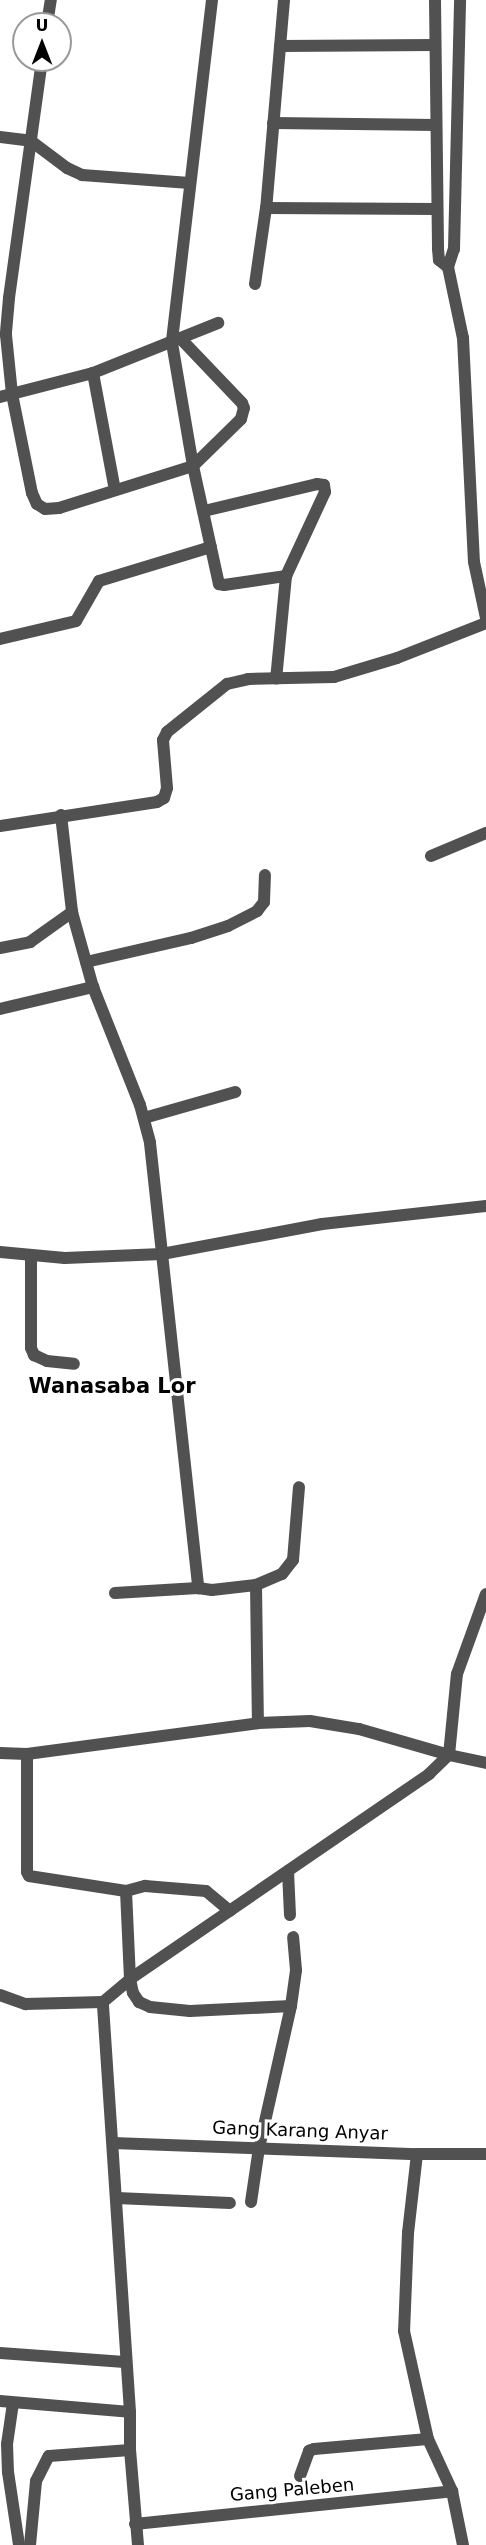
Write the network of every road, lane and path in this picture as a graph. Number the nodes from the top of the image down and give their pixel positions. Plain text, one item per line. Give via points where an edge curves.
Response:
1 (212, 0) edge
2 (284, 0) edge
3 (435, 0) edge
4 (460, 0) edge
5 (435, 45) junction
6 (280, 46) junction
7 (40, 72) edge
8 (273, 123) junction
9 (436, 124) junction
10 (0, 137) edge
11 (31, 141) junction
12 (190, 183) junction
13 (266, 208) junction
14 (436, 209) junction
15 (448, 267) junction
16 (255, 284) dead end
17 (218, 323) dead end
18 (176, 341) junction
19 (93, 373) junction
20 (6, 396) edge
21 (193, 466) junction
22 (115, 490) junction
23 (204, 511) junction
24 (212, 548) junction
25 (286, 576) junction
26 (486, 621) edge
27 (0, 639) edge
28 (276, 679) junction
29 (62, 815) junction
30 (0, 826) edge
31 (486, 832) edge
32 (431, 856) dead end
33 (265, 875) dead end
34 (72, 912) junction
35 (0, 948) edge
36 (86, 962) junction
37 (93, 987) junction
38 (0, 1009) edge
39 (235, 1092) dead end
40 (144, 1118) junction
41 (486, 1206) edge
42 (0, 1251) edge
43 (162, 1254) junction
44 (31, 1256) junction
45 (74, 1364) dead end
46 (299, 1487) dead end
47 (256, 1585) junction
48 (198, 1588) junction
49 (115, 1593) dead end
50 (486, 1594) edge
51 (258, 1722) junction
52 (0, 1753) edge
53 (27, 1754) junction
54 (449, 1755) junction
55 (486, 1763) edge
56 (288, 1871) junction
57 (126, 1891) junction
58 (230, 1911) junction
59 (290, 1915) dead end
60 (293, 1937) dead end
61 (130, 1979) junction
62 (0, 1995) edge
63 (103, 2002) junction
64 (291, 2006) junction
65 (113, 2143) junction
66 (265, 2148) junction
67 (417, 2154) junction
68 (486, 2154) edge
69 (117, 2198) junction
70 (251, 2202) dead end
71 (230, 2203) dead end
72 (0, 2353) edge
73 (125, 2362) junction
74 (6, 2402) edge
75 (130, 2412) junction
76 (428, 2439) junction
77 (130, 2450) junction
78 (300, 2476) dead end
79 (452, 2491) junction
80 (135, 2524) junction
81 (19, 2545) edge
82 (30, 2545) edge
83 (138, 2545) edge
84 (463, 2545) edge

1 - 12 street
2 - 6 street
3 - 5 street
4 - 15 street via 454,249
5 - 6 street
5 - 9 street
6 - 8 street
7 - 11 street
8 - 9 street
8 - 13 street
9 - 14 street
10 - 11 street
11 - 12 street via 82,175
11 - 20 street via 7,315
12 - 18 street
13 - 14 street
13 - 16 street
14 - 15 street via 439,260
15 - 26 street via 463,338 474,562
17 - 18 street
18 - 19 street
18 - 21 street
18 - 21 street via 244,408 241,419
19 - 20 street
19 - 22 street
20 - 22 street via 37,504 45,509 59,508
21 - 22 street
21 - 23 street
23 - 24 street
23 - 25 street via 324,485
24 - 25 street via 219,584
24 - 27 street via 99,581 76,621
25 - 28 street
26 - 28 street via 397,658 334,677
28 - 29 street via 227,684 166,732 164,798
29 - 30 street
29 - 34 street
31 - 32 street
33 - 36 street via 264,902 257,911 228,926
34 - 35 street via 30,942
34 - 36 street
36 - 37 street
37 - 38 street
37 - 40 street
39 - 40 street
40 - 43 street
41 - 43 street via 322,1224
42 - 44 street
43 - 44 street via 98,1259
43 - 48 street
44 - 45 street via 34,1355
46 - 47 street via 292,1560 282,1574
47 - 48 street
47 - 51 street
48 - 49 street
50 - 54 street via 457,1674
51 - 53 street
51 - 54 street via 326,1722
52 - 53 street
53 - 57 street via 25,1868 29,1876
54 - 55 street
54 - 56 street via 429,1774
56 - 58 street
56 - 59 street
57 - 58 street via 145,1887 206,1891
57 - 61 street
58 - 61 street
60 - 64 street via 296,1970
61 - 63 street
61 - 64 street via 139,2002 150,2007 190,2010
62 - 63 street via 25,2004
63 - 65 street
64 - 66 street
65 - 66 street, Gang Karang Anyar
65 - 69 street
66 - 67 street, Gang Karang Anyar
66 - 70 street
67 - 68 street, Gang Karang Anyar
67 - 76 street via 408,2233 404,2331
69 - 71 street
69 - 73 street
72 - 73 street
73 - 75 street
74 - 75 street
74 - 81 street via 8,2472
75 - 77 street
76 - 78 street via 314,2449 309,2451
76 - 79 street
77 - 80 street
77 - 82 street via 49,2456 36,2481
79 - 80 street, Gang Paleben
79 - 84 street
80 - 83 street

